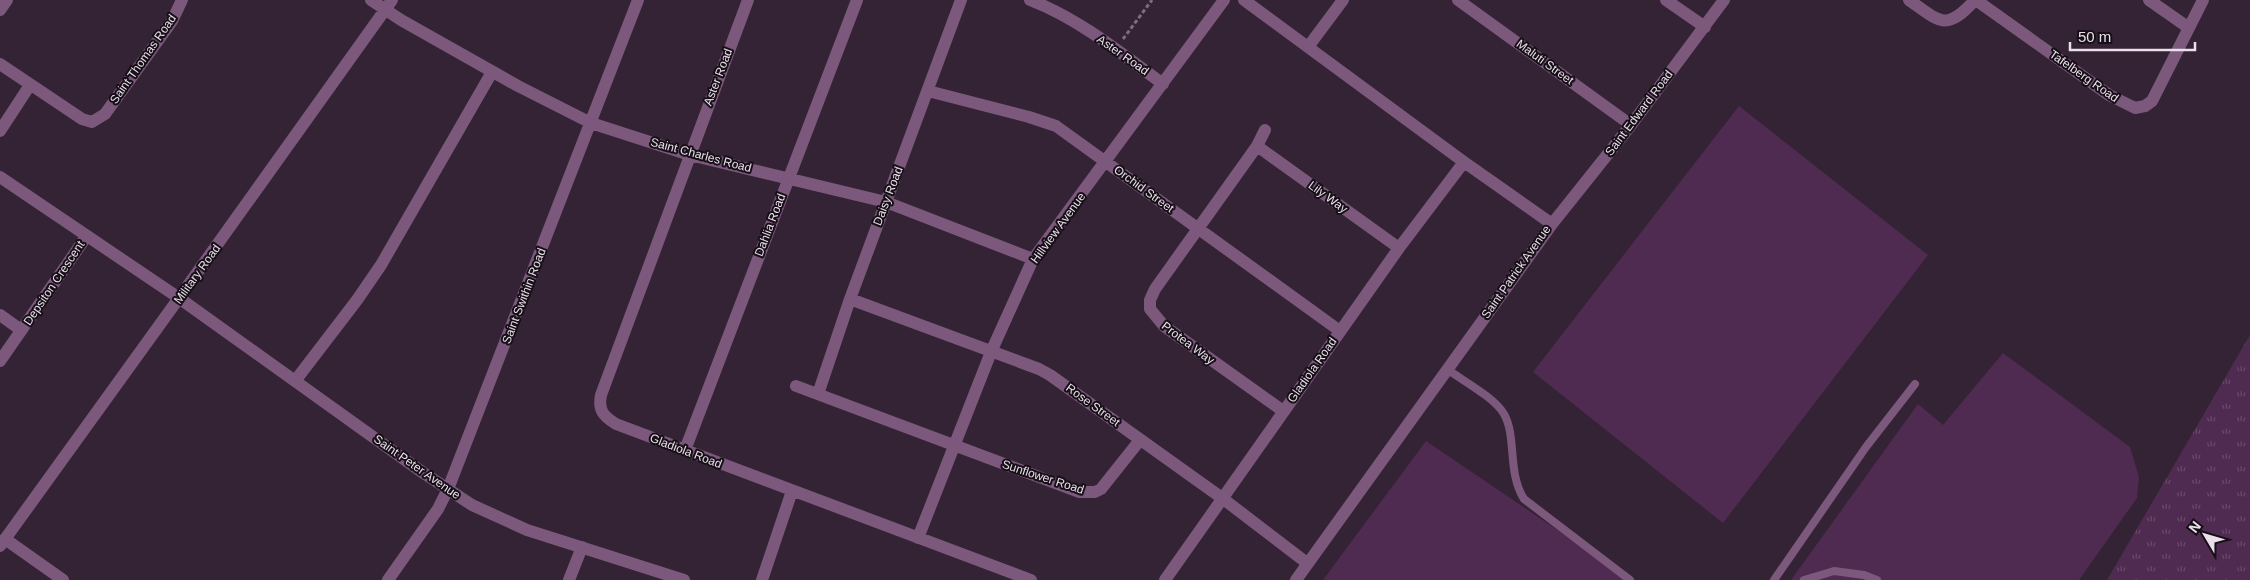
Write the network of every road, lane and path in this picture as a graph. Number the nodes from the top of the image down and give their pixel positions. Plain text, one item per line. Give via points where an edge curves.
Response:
1 (7, 0) edge
2 (182, 0) edge
3 (370, 0) edge
4 (638, 0) edge
5 (748, 0) edge
6 (857, 0) edge
7 (961, 0) edge
8 (1030, 0) edge
9 (1152, 0) edge
10 (1224, 0) edge
11 (1244, 0) edge
12 (1343, 0) edge
13 (1458, 0) edge
14 (1666, 0) edge
15 (1724, 0) edge
16 (1909, 0) edge
17 (1975, 0) edge
18 (2149, 0) edge
19 (2203, 0) edge
20 (389, 5) edge
21 (0, 10) edge
22 (1704, 27) junction
23 (2189, 28) junction
24 (1308, 47) junction
25 (1115, 49) junction
26 (0, 64) edge
27 (492, 72) junction
28 (30, 84) junction
29 (1163, 84) junction
30 (928, 91) junction
31 (591, 123) junction
32 (1631, 125) junction
33 (1265, 130) dead end
34 (0, 131) edge
35 (1257, 146) junction
36 (689, 154) junction
37 (1106, 162) junction
38 (1464, 162) junction
39 (0, 177) edge
40 (788, 178) junction
41 (886, 202) junction
42 (1552, 224) junction
43 (1198, 228) junction
44 (86, 236) junction
45 (1399, 248) junction
46 (1033, 259) junction
47 (179, 298) junction
48 (850, 299) junction
49 (0, 315) edge
50 (22, 330) junction
51 (1340, 331) junction
52 (991, 352) junction
53 (2, 354) edge
54 (1447, 369) junction
55 (295, 381) junction
56 (1915, 384) dead end
57 (796, 386) dead end
58 (818, 394) junction
59 (1283, 411) junction
60 (1140, 440) junction
61 (953, 446) junction
62 (685, 450) junction
63 (448, 489) junction
64 (792, 491) junction
65 (1222, 498) junction
66 (918, 538) junction
67 (3, 542) edge
68 (582, 547) junction
69 (1307, 564) junction
70 (63, 580) edge
71 (388, 580) edge
72 (569, 580) edge
73 (684, 580) edge
74 (762, 580) edge
75 (1030, 580) edge
76 (1165, 580) edge
77 (1296, 580) edge
78 (1630, 580) edge
79 (1774, 580) edge
80 (1804, 580) edge
81 (1877, 580) edge

1 - 21 street
2 - 28 street, Saint Thomas Road via 172,21 105,114 92,122 82,120
3 - 20 street, Saint Charles Road
4 - 31 street, Saint Swithin Road
5 - 36 street, Aster Road
6 - 40 street, Dahlia Road
7 - 30 street, Daisy Road
8 - 25 street, Aster Road via 1056,11
9 - 25 path
10 - 29 street, Hillview Avenue
11 - 24 street, Saint Patrick Avenue
12 - 24 street
13 - 32 street, Maluti Street
14 - 22 street
15 - 22 street, Saint Edward Road
16 - 17 street via 1943,22 1962,14
17 - 23 street, Tafelberg Road via 2109,95 2135,108 2152,100
18 - 23 street
19 - 23 street, Tafelberg Road
20 - 27 street, Saint Charles Road
20 - 47 street, Military Road
22 - 32 street, Saint Edward Road
24 - 38 street, Saint Patrick Avenue
25 - 29 street, Aster Road
26 - 28 street, Saint Thomas Road
27 - 31 street, Saint Charles Road
27 - 55 street via 381,265
28 - 34 street
29 - 37 street, Hillview Avenue
30 - 37 street, Orchid Street via 1044,121
30 - 41 street, Daisy Road
31 - 36 street, Saint Charles Road
31 - 63 street, Saint Swithin Road
32 - 42 street, Saint Edward Road
33 - 35 street
35 - 43 street
35 - 45 street, Lily Way
36 - 40 street, Saint Charles Road
36 - 62 street, Gladiola Road via 599,404 601,412 616,424
37 - 43 street, Orchid Street
37 - 46 street, Hillview Avenue
38 - 42 street, Saint Patrick Avenue
38 - 45 street, Gladiola Road
39 - 44 street, Depsiton Crescent
40 - 41 street, Saint Charles Road
40 - 62 street, Dahlia Road
41 - 46 street, Saint Charles Road
41 - 48 street, Daisy Road
42 - 54 street, Saint Patrick Avenue
43 - 51 street, Orchid Street
43 - 59 street, Protea Way via 1155,289 1150,309 1164,326
44 - 47 street, Depsiton Crescent
44 - 50 street, Depsiton Crescent
45 - 51 street, Gladiola Road
46 - 52 street, Hillview Avenue
47 - 55 street, Saint Peter Avenue
47 - 67 street, Military Road
48 - 52 street, Rose Street
48 - 58 street, Daisy Road
49 - 50 street, Depsiton Crescent
50 - 53 street, Depsiton Crescent
51 - 59 street, Gladiola Road
52 - 60 street, Rose Street via 1050,375
52 - 61 street, Hillview Avenue
54 - 69 street, Saint Patrick Avenue
54 - 78 lane via 1493,402 1505,415 1514,475 1524,499
55 - 63 street, Saint Peter Avenue
56 - 79 lane via 1866,446
57 - 58 street
58 - 61 street
59 - 65 street, Gladiola Road
60 - 61 street, Sunflower Road via 1108,482 1101,489 1088,493
60 - 65 street, Rose Street
61 - 66 street, Hillview Avenue
62 - 64 street, Gladiola Road
63 - 68 street, Saint Peter Avenue via 472,505 527,530
63 - 71 street, Saint Swithin Road via 438,509
64 - 66 street, Gladiola Road
64 - 74 street
65 - 69 street, Rose Street
65 - 76 street, Gladiola Road
66 - 75 street, Gladiola Road
67 - 70 street
68 - 72 street
68 - 73 street, Saint Peter Avenue
69 - 77 street, Saint Patrick Avenue
80 - 81 lane via 1834,571

